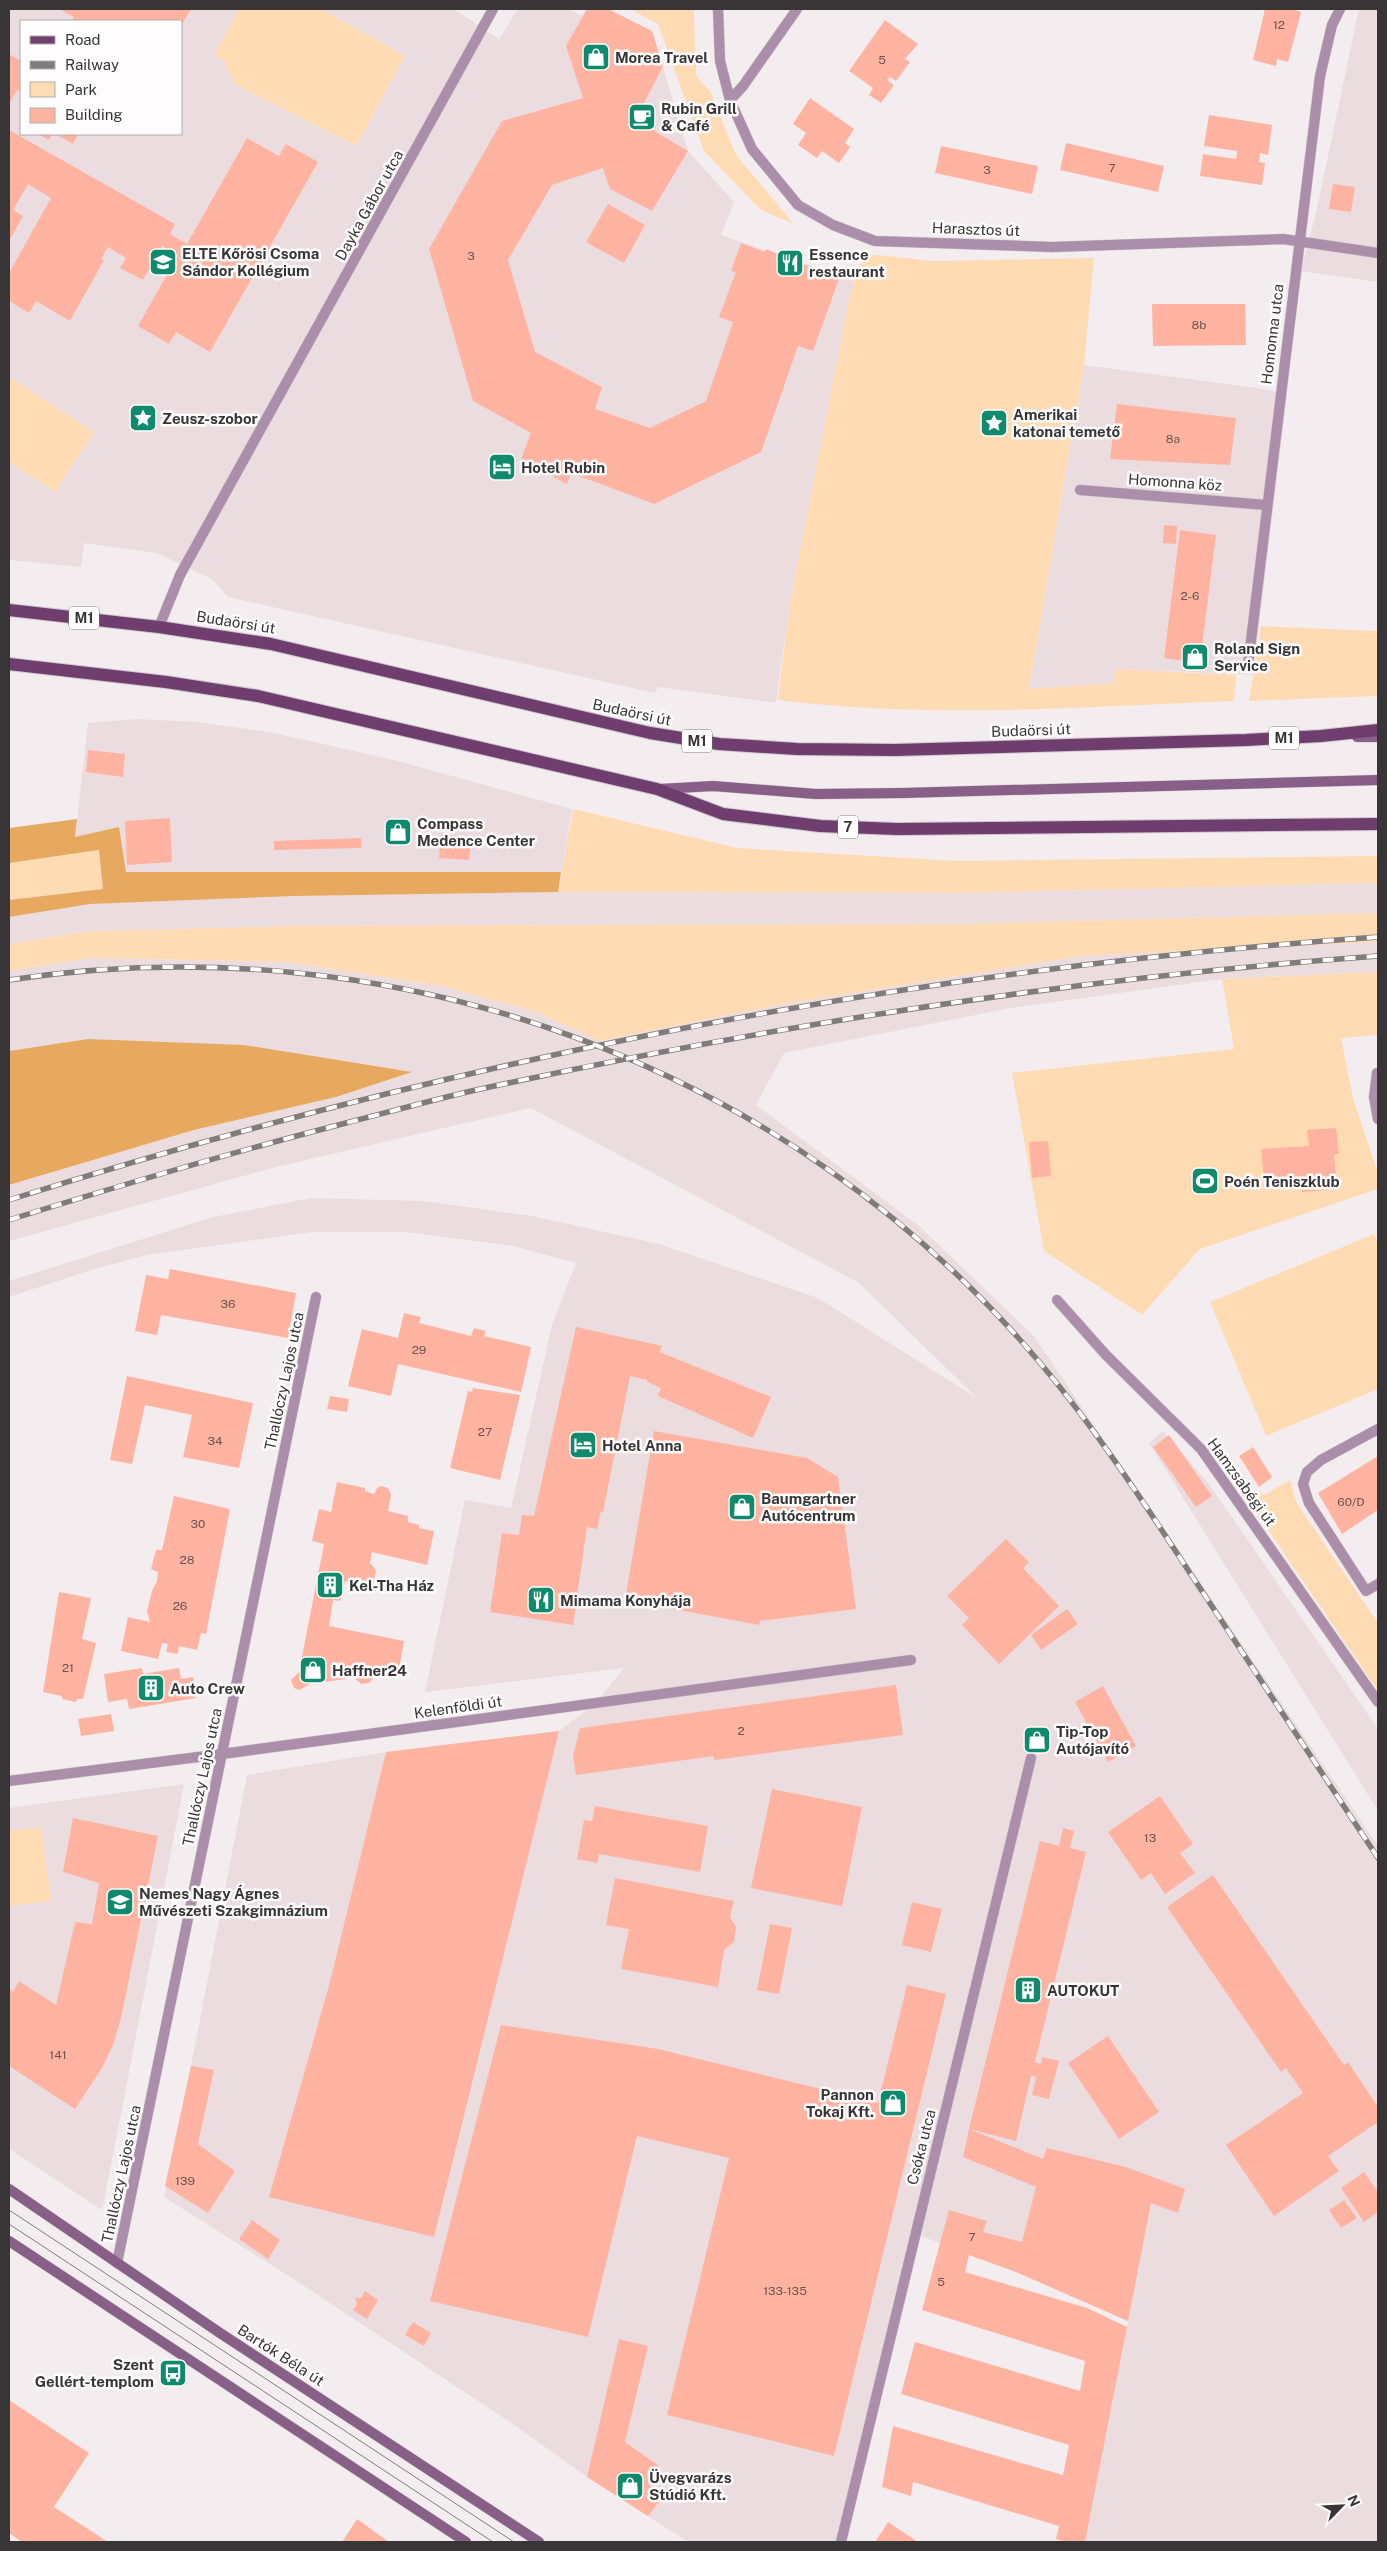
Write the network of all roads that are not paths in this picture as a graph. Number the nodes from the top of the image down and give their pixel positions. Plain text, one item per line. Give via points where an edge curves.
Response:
1 (492, 9) edge
2 (718, 9) edge
3 (797, 9) edge
4 (1340, 9) edge
5 (730, 100) junction
6 (1298, 242) junction
7 (1378, 253) edge
8 (1080, 490) dead end
9 (1267, 505) junction
10 (9, 610) edge
11 (159, 627) junction
12 (9, 664) edge
13 (1248, 665) dead end
14 (1378, 730) edge
15 (1321, 736) junction
16 (1378, 737) edge
17 (1378, 780) edge
18 (657, 789) junction
19 (1378, 824) edge
20 (1377, 1073) dead end
21 (1378, 1119) edge
22 (316, 1297) dead end
23 (1057, 1300) dead end
24 (1378, 1429) edge
25 (1378, 1584) edge
26 (912, 1660) dead end
27 (1378, 1702) edge
28 (222, 1754) junction
29 (1031, 1758) dead end
30 (9, 1781) edge
31 (9, 2189) edge
32 (9, 2241) edge
33 (117, 2263) junction
34 (466, 2542) edge
35 (539, 2542) edge
36 (840, 2542) edge

1 - 11 street, Dayka Gábor utca via 180,575
2 - 5 street, Harasztos út via 720,61
3 - 5 street
4 - 6 street, Homonna utca via 1332,25 1320,76
5 - 6 street, Harasztos út via 752,149 798,205 832,225 875,241 1052,247 1283,239
6 - 7 street, Harasztos út
6 - 9 street, Homonna utca
8 - 9 street, Homonna köz
9 - 13 street, Homonna utca
10 - 11 main road, Budaörsi út / M1
11 - 15 main road, Budaörsi út / M1 via 316,653 650,734 718,744 895,750
12 - 18 main road via 258,696
14 - 15 main road, Budaörsi út
15 - 16 street
17 - 18 street via 903,793 816,794 713,786
18 - 19 main road, 7 via 723,814 897,830
20 - 21 street via 1374,1096
22 - 28 street, Thallóczy Lajos utca
23 - 27 street, Hamzsabégi út via 1106,1355 1201,1449
24 - 25 street via 1321,1460 1307,1472 1303,1484 1309,1503 1366,1591
26 - 28 street, Kelenföldi út
28 - 30 street, Kelenföldi út
28 - 33 street, Thallóczy Lajos utca
29 - 36 street, Csóka utca
31 - 33 street, Bartók Béla út
32 - 34 street
33 - 35 street, Bartók Béla út

